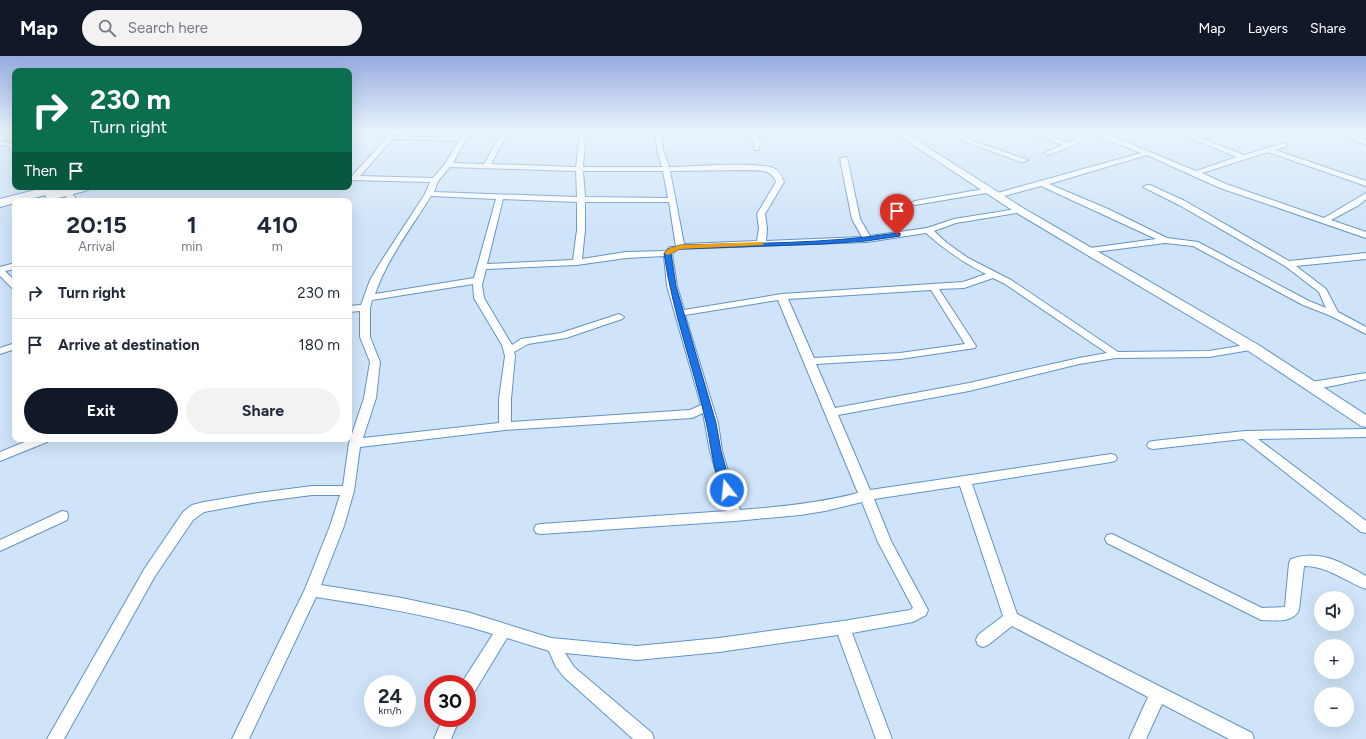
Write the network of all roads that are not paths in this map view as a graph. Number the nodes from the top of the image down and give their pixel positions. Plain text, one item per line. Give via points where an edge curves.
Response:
1 (367, 163) edge
2 (489, 163) edge
3 (580, 163) edge
4 (663, 163) edge
5 (845, 163) edge
6 (946, 163) edge
7 (1115, 163) edge
8 (1170, 163) edge
9 (1226, 163) edge
10 (1305, 163) edge
11 (448, 165) joint
12 (487, 166) junction
13 (579, 168) junction
14 (665, 169) junction
15 (1196, 173) junction
16 (352, 178) edge
17 (435, 180) junction
18 (1041, 183) junction
19 (1366, 184) edge
20 (1147, 187) dead end
21 (65, 191) edge
22 (993, 193) junction
23 (429, 194) junction
24 (1366, 195) edge
25 (500, 197) junction
26 (36, 198) edge
27 (41, 198) edge
28 (581, 198) junction
29 (672, 200) junction
30 (0, 203) edge
31 (12, 203) edge
32 (915, 203) dead end
33 (12, 204) edge
34 (0, 209) edge
35 (1019, 210) junction
36 (1324, 221) junction
37 (928, 230) junction
38 (1366, 235) edge
39 (866, 239) junction
40 (1165, 240) junction
41 (761, 244) junction
42 (680, 247) junction
43 (1090, 251) junction
44 (668, 253) junction
45 (1366, 256) edge
46 (577, 262) junction
47 (1288, 264) junction
48 (12, 267) edge
49 (482, 267) junction
50 (0, 271) edge
51 (992, 275) junction
52 (479, 280) junction
53 (12, 283) edge
54 (934, 288) junction
55 (782, 297) junction
56 (367, 303) junction
57 (352, 308) edge
58 (681, 313) junction
59 (1334, 314) junction
60 (619, 317) dead end
61 (1366, 331) edge
62 (1252, 346) junction
63 (12, 347) edge
64 (0, 351) edge
65 (509, 351) junction
66 (1116, 355) junction
67 (810, 361) junction
68 (1366, 376) edge
69 (1312, 386) junction
70 (706, 407) junction
71 (832, 412) junction
72 (692, 414) junction
73 (1366, 422) edge
74 (712, 423) junction
75 (505, 426) junction
76 (1366, 433) edge
77 (1245, 435) junction
78 (36, 442) edge
79 (355, 443) junction
80 (1154, 445) dead end
81 (0, 457) edge
82 (1111, 458) dead end
83 (964, 480) junction
84 (348, 491) junction
85 (865, 496) junction
86 (62, 516) dead end
87 (735, 516) junction
88 (1366, 528) edge
89 (541, 529) dead end
90 (1112, 539) dead end
91 (0, 546) edge
92 (1366, 583) edge
93 (312, 590) junction
94 (1011, 618) junction
95 (843, 628) junction
96 (504, 630) junction
97 (983, 640) dead end
98 (554, 645) junction
99 (476, 675) edge
100 (1158, 694) junction
101 (448, 727) edge
102 (55, 739) edge
103 (240, 739) edge
104 (442, 739) edge
105 (646, 739) edge
106 (884, 739) edge
107 (1137, 739) edge
108 (1246, 739) edge

1 - 16 street
2 - 12 street
3 - 13 street
4 - 14 street
5 - 39 street via 856,219
6 - 22 street
7 - 18 street
8 - 15 street
9 - 15 street
10 - 19 street
11 - 12 street
11 - 17 street
12 - 13 street
13 - 14 street
13 - 28 street
14 - 29 street
14 - 41 street via 772,170 780,182 761,214
15 - 36 street via 1254,198
16 - 17 street
17 - 23 street
18 - 22 street
18 - 40 street via 1105,210
20 - 47 street via 1200,213
21 - 26 main road
21 - 27 main road
22 - 32 street
22 - 35 street
23 - 25 street
23 - 56 street via 386,260
24 - 36 street
25 - 28 street
25 - 49 street
28 - 29 street
28 - 46 street
29 - 42 street
30 - 31 main road
33 - 34 main road
35 - 37 street via 954,221
35 - 43 street
36 - 38 street
37 - 39 street
37 - 51 street via 944,245
39 - 41 street
40 - 43 street
40 - 59 street via 1195,244 1306,303
41 - 42 street
42 - 44 street
43 - 62 street
44 - 46 street via 626,255
44 - 58 street via 672,286
45 - 47 street
46 - 49 street
47 - 59 street via 1323,291
48 - 50 street
49 - 52 street
50 - 53 street
51 - 54 street via 964,285
51 - 66 street via 1008,282
52 - 56 street
52 - 65 street via 479,298
54 - 55 street
54 - 67 street via 971,346 900,356
55 - 58 street
55 - 67 street
56 - 57 street
56 - 79 street via 365,337 375,362 370,398
58 - 70 street
59 - 61 street
60 - 65 street via 562,336 525,341
62 - 66 street via 1210,354
62 - 69 street
63 - 64 street
65 - 75 street via 504,399
66 - 71 street via 1079,361 969,387
67 - 71 street
68 - 69 street
69 - 73 street
70 - 72 street
70 - 74 street
71 - 85 street
72 - 74 street
72 - 75 street
74 - 87 street via 716,451
75 - 79 street
76 - 77 street
77 - 80 street
77 - 88 street
78 - 81 street
79 - 84 street
82 - 83 street
83 - 85 street
83 - 94 street
84 - 93 street
84 - 102 street via 327,489 294,492 196,509 188,516 150,572
85 - 87 street via 825,506
85 - 95 street via 885,542 921,610 913,616
86 - 91 street
87 - 89 street
90 - 92 street via 1261,614 1287,614 1292,610 1296,563 1302,560 1336,567
93 - 96 street via 402,604
93 - 103 street
94 - 97 street
94 - 100 street
95 - 98 street via 637,653
95 - 106 street
96 - 98 street
96 - 99 street
98 - 105 street via 561,662 569,672
100 - 107 street
100 - 108 street
101 - 104 street

